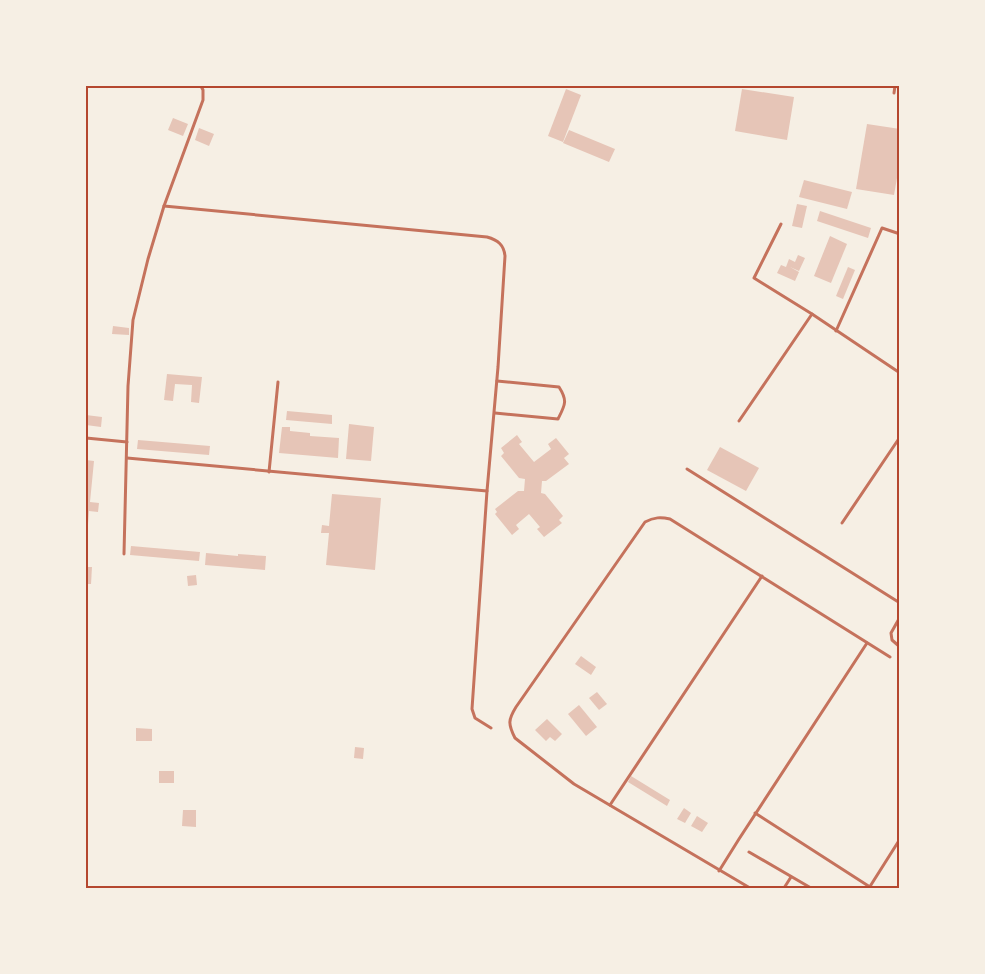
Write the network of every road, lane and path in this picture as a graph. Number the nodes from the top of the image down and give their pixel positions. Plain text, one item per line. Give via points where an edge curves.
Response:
1 (201, 86) edge
2 (895, 86) edge
3 (894, 93) dead end
4 (164, 206) junction
5 (780, 224) dead end
6 (900, 234) edge
7 (812, 314) junction
8 (836, 331) junction
9 (900, 373) edge
10 (497, 381) junction
11 (278, 382) dead end
12 (495, 413) junction
13 (739, 421) dead end
14 (900, 437) edge
15 (86, 438) edge
16 (127, 442) junction
17 (127, 458) junction
18 (687, 469) dead end
19 (269, 472) junction
20 (487, 491) junction
21 (842, 523) dead end
22 (124, 554) dead end
23 (762, 576) junction
24 (900, 603) edge
25 (900, 616) edge
26 (867, 643) junction
27 (900, 647) edge
28 (890, 657) dead end
29 (491, 728) dead end
30 (610, 806) junction
31 (755, 813) junction
32 (900, 839) edge
33 (749, 852) dead end
34 (719, 871) junction
35 (791, 877) junction
36 (750, 888) edge
37 (784, 888) edge
38 (811, 888) edge
39 (869, 888) edge

1 - 4 lane via 203,100
2 - 3 lane
4 - 10 lane via 496,241 505,256
4 - 16 lane via 134,320
5 - 7 lane via 754,278
6 - 8 lane via 882,228
7 - 8 lane
7 - 13 lane
8 - 9 lane
10 - 12 lane
10 - 12 lane via 559,387 565,396 558,419
11 - 19 lane
12 - 20 lane
14 - 21 lane
15 - 16 lane
16 - 17 lane
17 - 19 lane
17 - 22 lane
18 - 24 lane
19 - 20 lane
20 - 29 lane via 472,709 475,718
23 - 26 lane
23 - 30 lane
23 - 30 lane via 670,519 660,517 645,522 516,707 509,718 515,738 574,784
25 - 27 lane via 891,633
26 - 28 lane
26 - 31 lane
30 - 34 lane
31 - 34 lane
31 - 39 lane
32 - 39 lane
33 - 35 lane
34 - 36 lane
35 - 37 lane
35 - 38 lane

